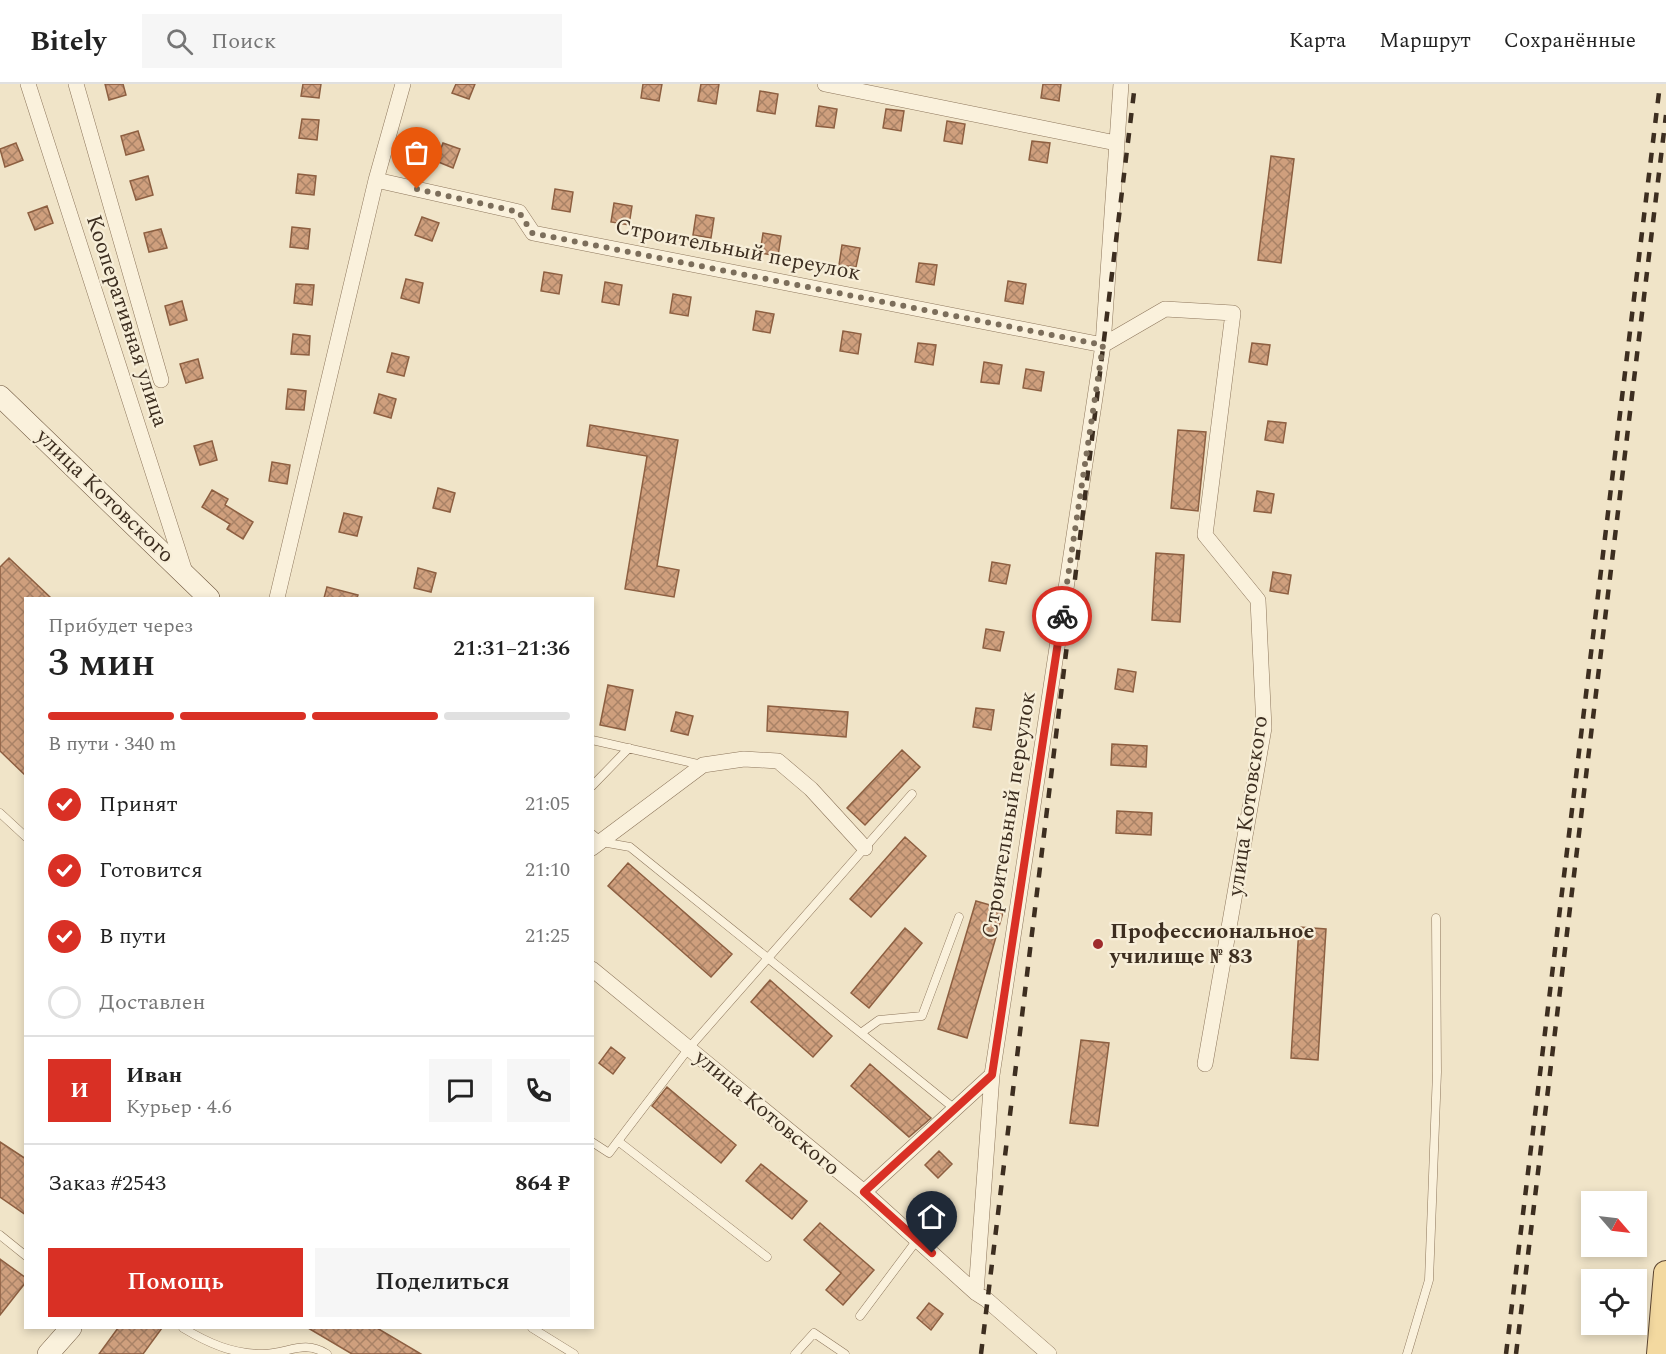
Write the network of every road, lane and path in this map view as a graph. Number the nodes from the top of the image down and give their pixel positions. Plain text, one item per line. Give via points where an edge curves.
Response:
1 (28, 84) edge
2 (76, 84) edge
3 (403, 84) edge
4 (825, 84) edge
5 (1121, 84) edge
6 (1116, 143) junction
7 (376, 180) junction
8 (1103, 345) junction
9 (161, 380) dead end
10 (0, 396) edge
11 (185, 572) junction
12 (208, 597) edge
13 (277, 597) edge
14 (594, 740) edge
15 (629, 748) junction
16 (703, 765) junction
17 (594, 784) edge
18 (912, 794) dead end
19 (0, 813) edge
20 (24, 835) edge
21 (596, 841) edge
22 (865, 848) junction
23 (960, 917) dead end
24 (1436, 918) dead end
25 (768, 958) junction
26 (594, 971) edge
27 (861, 1033) junction
28 (689, 1048) junction
29 (1205, 1064) dead end
30 (992, 1075) junction
31 (955, 1109) junction
32 (618, 1141) junction
33 (594, 1143) edge
34 (864, 1192) junction
35 (0, 1235) edge
36 (917, 1240) junction
37 (24, 1254) edge
38 (767, 1257) dead end
39 (1666, 1273) edge
40 (976, 1293) junction
41 (860, 1316) dead end
42 (70, 1329) edge
43 (185, 1329) edge
44 (534, 1329) edge
45 (48, 1354) edge
46 (327, 1354) edge
47 (574, 1354) edge
48 (795, 1354) edge
49 (845, 1354) edge
50 (1049, 1354) edge
51 (1407, 1354) edge
52 (1659, 1354) edge

1 - 11 street, Кооперативная улица
2 - 9 street
3 - 7 street
4 - 6 street
5 - 6 street, Строительный переулок
6 - 8 street, Строительный переулок
7 - 8 street, Строительный переулок via 519,212 532,233
7 - 13 street
8 - 29 street, улица Котовского via 1165,309 1233,313 1205,535 1258,600 1264,728
8 - 30 street, Строительный переулок
10 - 11 main road, улица Котовского
11 - 12 main road, улица Котовского
14 - 15 lane
15 - 16 lane
15 - 17 lane
16 - 21 street
16 - 22 street via 744,759 778,761 811,789
18 - 22 lane
19 - 20 lane
21 - 25 lane via 630,847
22 - 25 lane
23 - 27 lane via 922,1016 879,1020
24 - 51 lane via 1437,1072 1429,1280
25 - 27 lane
25 - 28 lane
26 - 28 street, улица Котовского
27 - 31 lane
28 - 32 lane
28 - 34 street, улица Котовского
30 - 31 street
30 - 40 street, Строительный переулок
31 - 34 street
32 - 33 lane via 609,1153
32 - 38 lane
34 - 36 street, улица Котовского
35 - 37 lane
36 - 40 street, улица Котовского
36 - 41 lane
39 - 52 main road
40 - 50 street, улица Котовского
42 - 45 main road
43 - 46 lane via 213,1346 263,1354 314,1346
44 - 47 lane
48 - 49 lane via 814,1333

